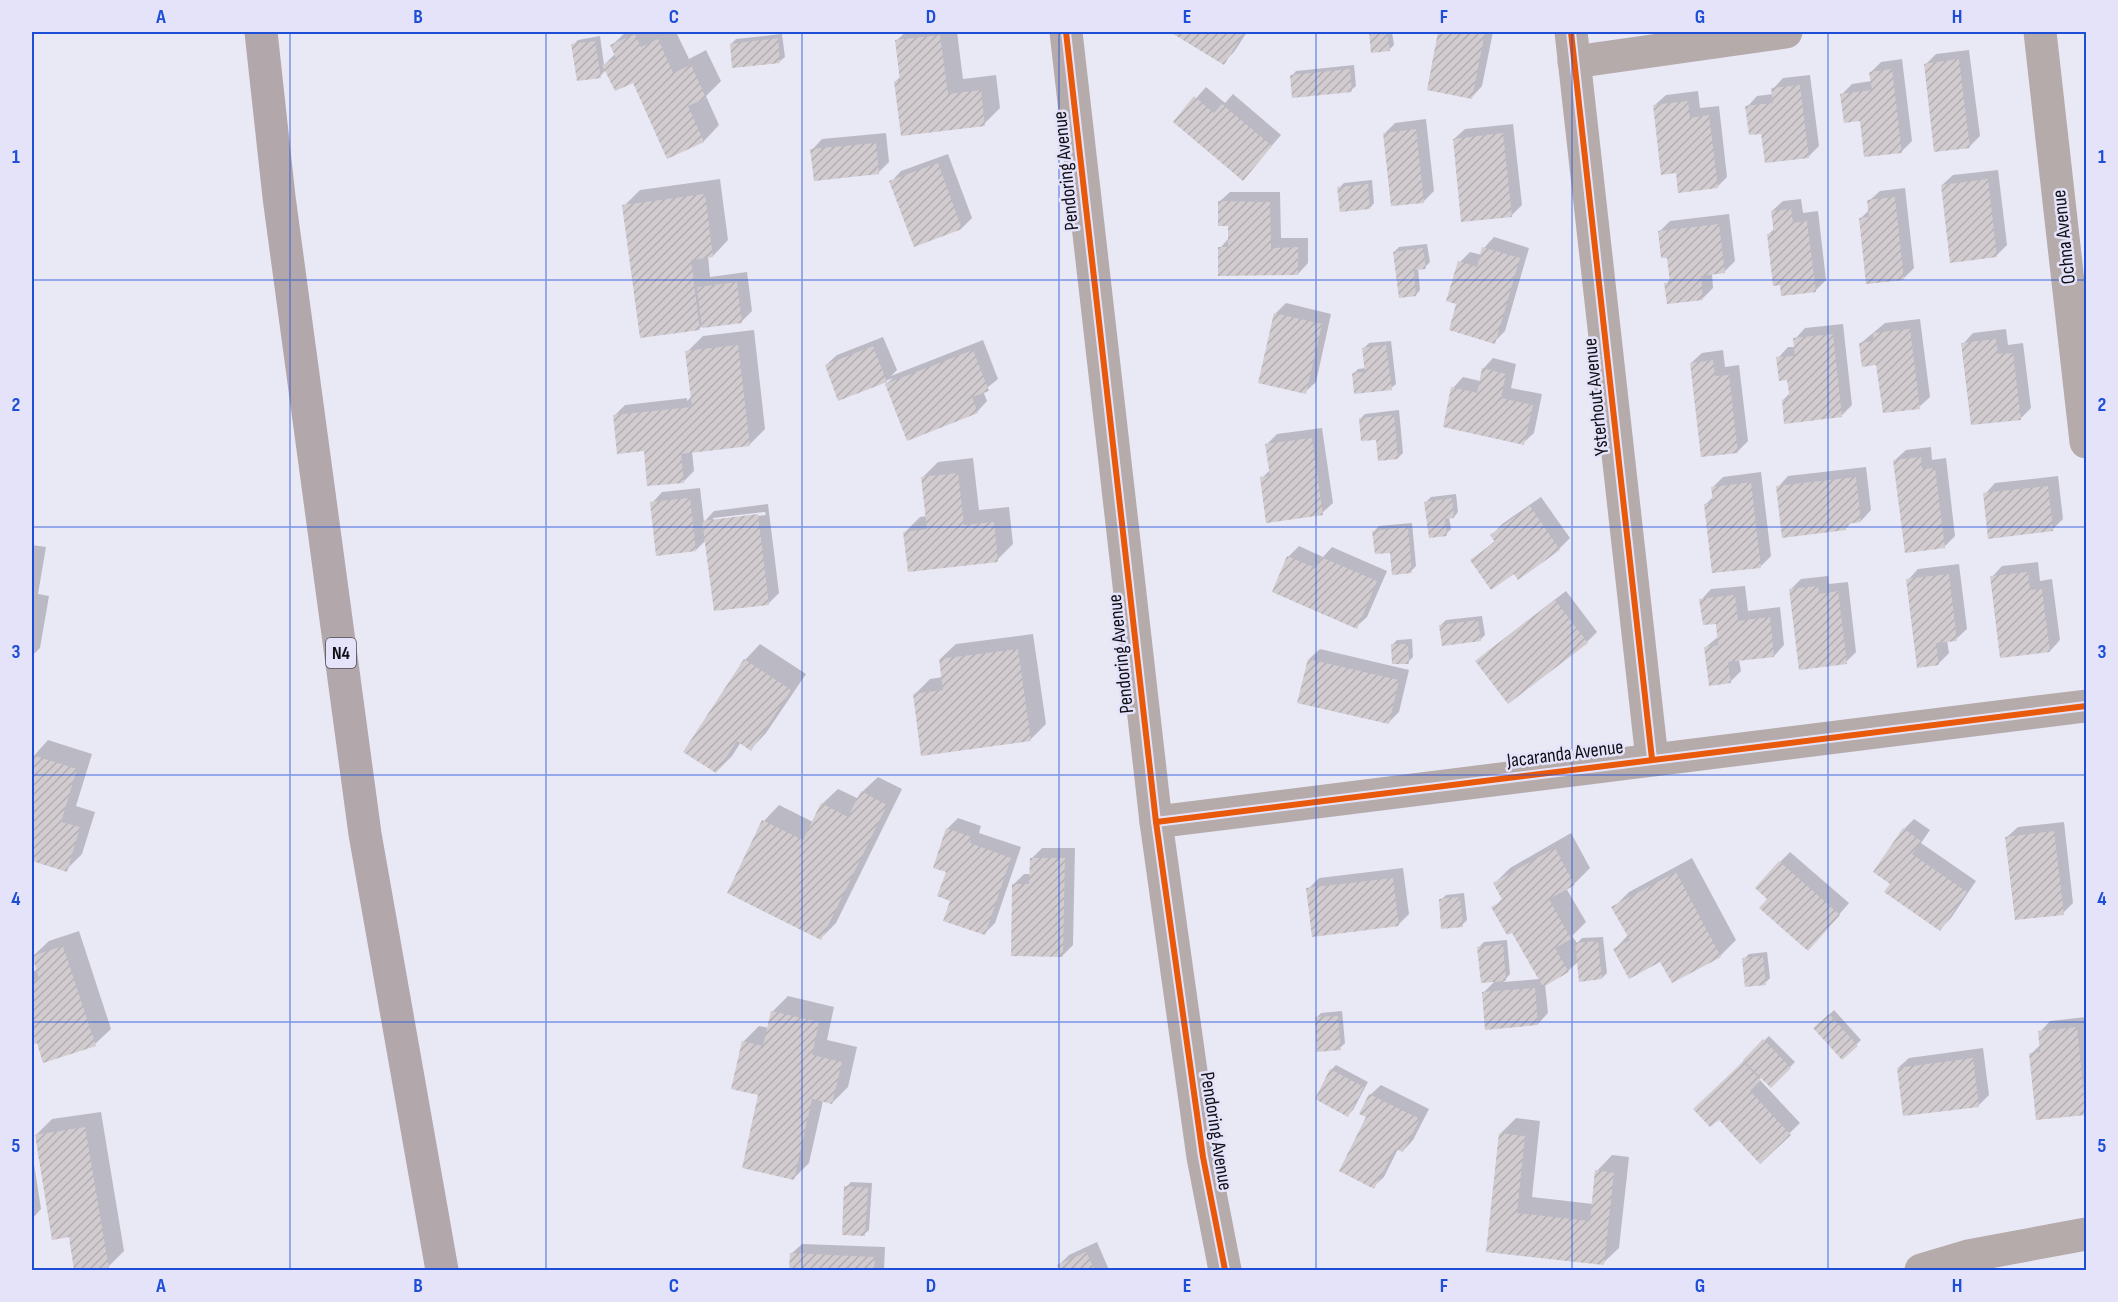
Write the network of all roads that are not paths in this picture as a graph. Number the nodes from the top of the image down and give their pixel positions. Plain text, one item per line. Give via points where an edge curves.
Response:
1 (261, 32) edge
2 (1066, 32) edge
3 (1786, 32) edge
4 (2040, 32) edge
5 (1572, 47) edge
6 (2086, 442) edge
7 (2086, 706) edge
8 (1652, 759) junction
9 (1156, 822) junction
10 (2086, 1234) edge
11 (442, 1270) edge
12 (1225, 1270) edge
13 (1921, 1270) edge

1 - 11 highway, N4 via 279,197 365,834
2 - 9 street, Pendoring Avenue
3 - 5 street
4 - 6 street, Ochna Avenue
5 - 8 street, Ysterhout Avenue
7 - 8 street, Jacaranda Avenue
8 - 9 street, Jacaranda Avenue
9 - 12 street, Pendoring Avenue via 1203,1157
10 - 13 street via 1968,1256

